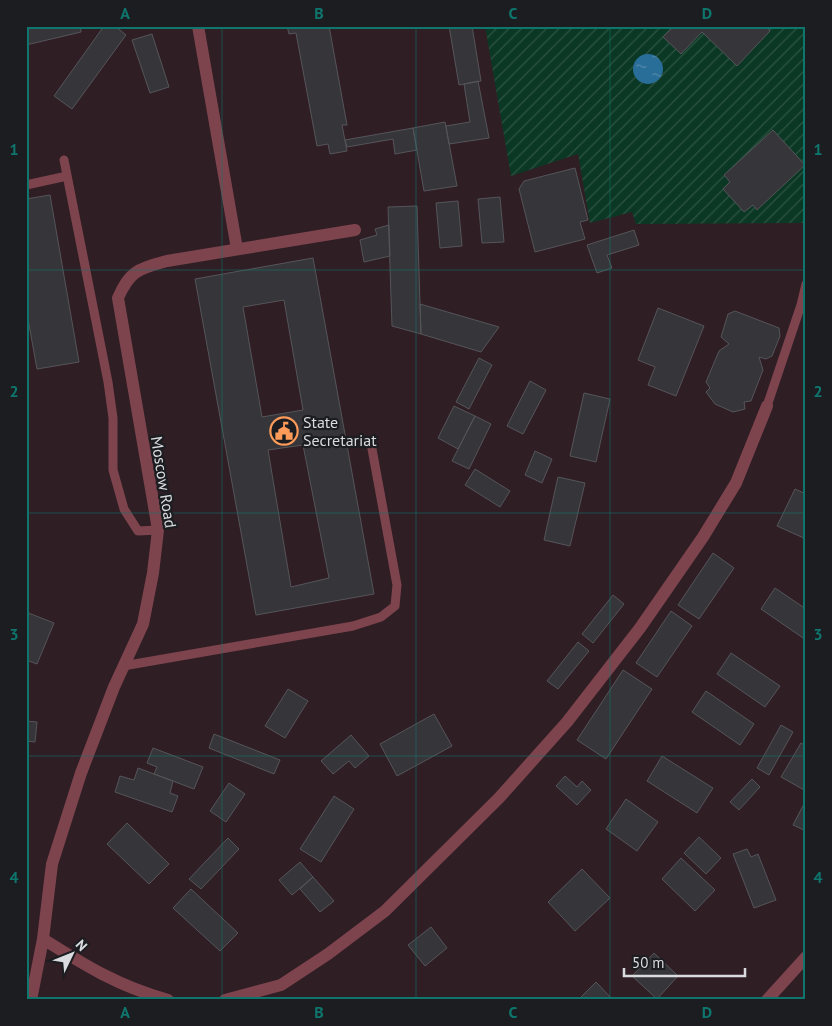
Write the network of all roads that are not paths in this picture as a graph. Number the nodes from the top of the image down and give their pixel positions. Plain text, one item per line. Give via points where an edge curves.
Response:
1 (198, 26) edge
2 (64, 160) dead end
3 (67, 176) junction
4 (26, 185) edge
5 (355, 230) dead end
6 (237, 249) junction
7 (806, 284) edge
8 (767, 406) joint
9 (372, 449) dead end
10 (158, 530) junction
11 (123, 666) junction
12 (43, 939) junction
13 (806, 957) edge
14 (31, 1000) edge
15 (168, 1000) edge
16 (225, 1000) edge
17 (767, 1000) edge

1 - 6 street
2 - 3 lane
3 - 4 lane
3 - 10 lane via 108,382 113,418 113,470 124,509 138,531
5 - 6 street, Moscow Road
6 - 10 street, Moscow Road via 167,261 138,270 126,281 118,298
7 - 8 lane
8 - 16 street via 736,483 703,537 640,628 567,722 499,798 385,911 328,954 281,985
9 - 11 lane via 397,585 396,606 381,617 354,626
10 - 11 street, Moscow Road via 143,624
11 - 12 street, Moscow Road via 81,773 52,864
12 - 14 street, Moscow Road
12 - 15 street via 103,976 136,991
13 - 17 street

